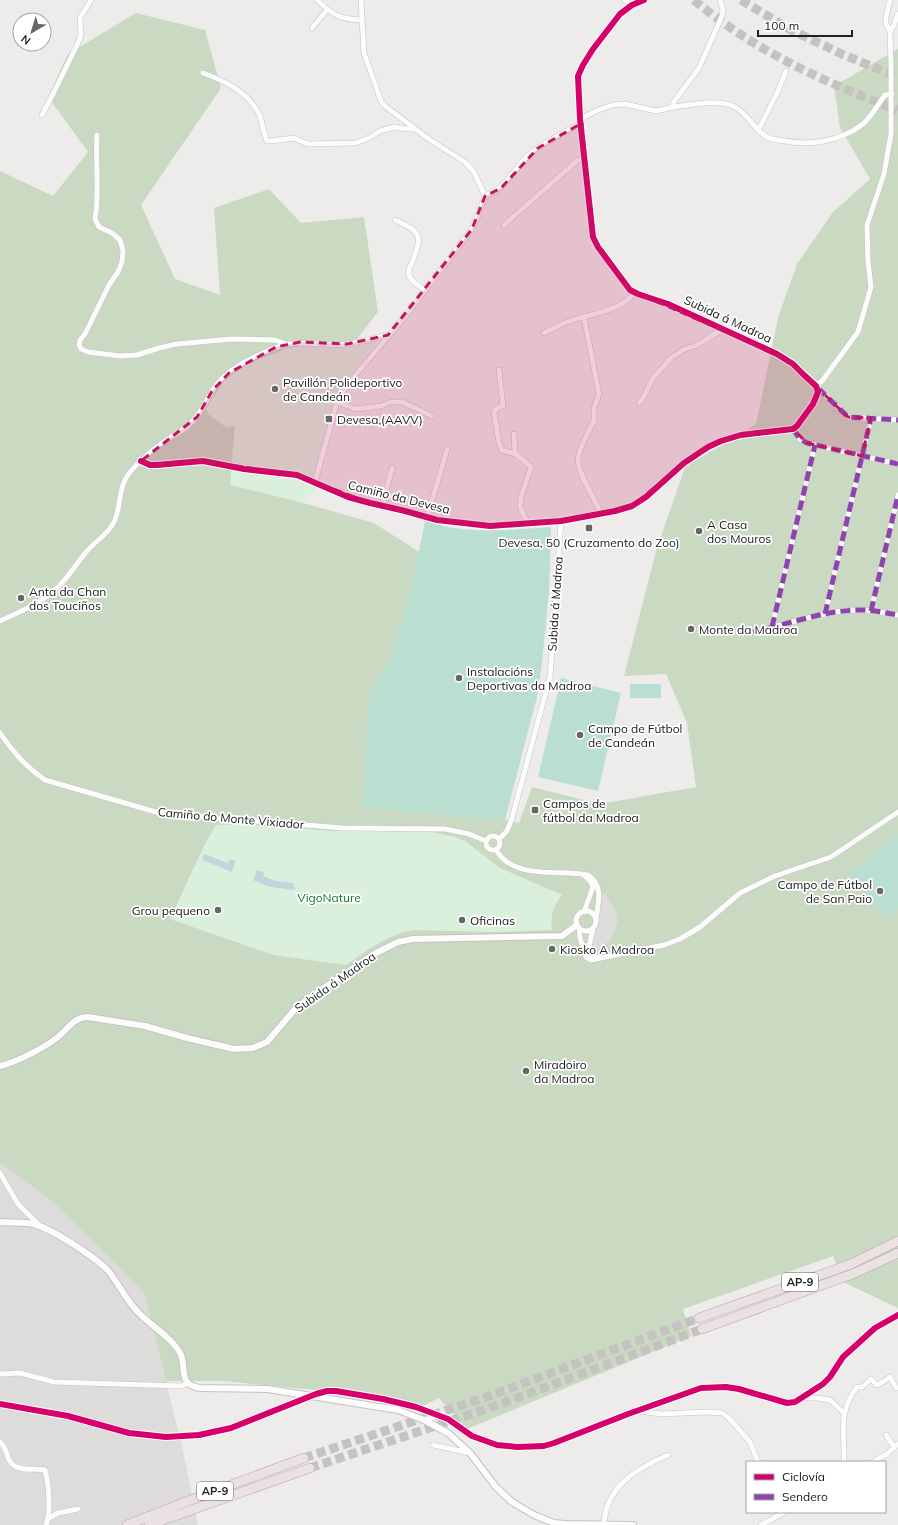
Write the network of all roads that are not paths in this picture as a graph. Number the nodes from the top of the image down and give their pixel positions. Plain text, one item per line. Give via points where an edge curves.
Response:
1 (91, 0) edge
2 (317, 0) edge
3 (361, 0) edge
4 (624, 0) edge
5 (644, 0) edge
6 (720, 0) edge
7 (890, 0) edge
8 (632, 5) junction
9 (327, 10) junction
10 (898, 14) edge
11 (362, 20) junction
12 (312, 28) dead end
13 (890, 31) junction
14 (786, 71) dead end
15 (203, 73) dead end
16 (892, 94) junction
17 (673, 107) junction
18 (42, 115) dead end
19 (581, 121) junction
20 (415, 129) junction
21 (758, 129) junction
22 (97, 135) dead end
23 (585, 157) junction
24 (485, 196) junction
25 (395, 220) dead end
26 (504, 225) dead end
27 (425, 290) junction
28 (635, 292) junction
29 (584, 317) junction
30 (723, 329) junction
31 (544, 333) dead end
32 (388, 335) junction
33 (286, 344) junction
34 (499, 370) dead end
35 (816, 386) junction
36 (337, 402) junction
37 (639, 403) dead end
38 (432, 416) dead end
39 (871, 418) junction
40 (898, 420) edge
41 (793, 429) junction
42 (514, 434) dead end
43 (815, 445) junction
44 (447, 450) dead end
45 (515, 454) junction
46 (862, 456) junction
47 (141, 461) junction
48 (898, 464) edge
49 (392, 468) dead end
50 (314, 482) junction
51 (898, 495) edge
52 (382, 506) junction
53 (601, 514) junction
54 (427, 517) junction
55 (561, 521) junction
56 (528, 524) junction
57 (871, 611) junction
58 (825, 614) junction
59 (898, 615) edge
60 (0, 621) edge
61 (772, 627) junction
62 (738, 632) dead end
63 (0, 733) edge
64 (898, 812) edge
65 (500, 839) junction
66 (486, 841) junction
67 (496, 850) junction
68 (582, 874) junction
69 (584, 912) junction
70 (596, 919) junction
71 (578, 927) junction
72 (593, 928) junction
73 (599, 959) junction
74 (0, 1066) edge
75 (0, 1173) edge
76 (0, 1222) edge
77 (42, 1227) junction
78 (898, 1241) edge
79 (898, 1253) edge
80 (898, 1315) edge
81 (699, 1318) tunnel mouth
82 (889, 1319) junction
83 (898, 1320) edge
84 (702, 1329) tunnel mouth
85 (0, 1374) edge
86 (188, 1383) junction
87 (898, 1388) edge
88 (312, 1396) junction
89 (803, 1398) junction
90 (0, 1404) edge
91 (637, 1411) junction
92 (844, 1413) junction
93 (424, 1420) junction
94 (886, 1435) dead end
95 (0, 1442) edge
96 (433, 1445) dead end
97 (896, 1446) edge
98 (470, 1453) junction
99 (668, 1456) dead end
100 (304, 1458) tunnel mouth
101 (758, 1461) edge
102 (844, 1461) edge
103 (874, 1461) edge
104 (310, 1468) tunnel mouth
105 (78, 1509) dead end
106 (783, 1513) edge
107 (49, 1518) junction
108 (46, 1525) edge
109 (127, 1525) edge
110 (149, 1525) edge
111 (604, 1525) edge
112 (633, 1525) edge
113 (761, 1525) edge

1 - 18 street via 80,18 81,36
2 - 9 street
3 - 11 street
4 - 8 street
5 - 8 street, Subida á Madroa
6 - 17 street via 722,16 708,49 699,68 673,103
7 - 13 street via 886,17
8 - 19 street, Subida á Madroa via 620,14 606,31 580,70 578,86
9 - 11 street via 337,16
9 - 12 street
10 - 13 street
11 - 20 street via 366,60 382,101 389,110
13 - 16 street
14 - 21 street
15 - 20 street via 230,84 248,99 260,116 267,141 294,138 308,144 355,143 394,127
16 - 21 street via 885,95 864,123 842,136 802,144 766,137
16 - 35 street via 891,134 884,174 867,225 871,287 858,332
17 - 19 street via 656,111 625,104 613,105 598,110
17 - 21 street via 709,104 732,106
19 - 23 street, Subida á Madroa
19 - 24 street via 538,148 523,161 501,188
20 - 24 street via 468,165
22 - 33 street via 98,203 95,219 99,227 120,240 123,250 118,272 80,340 81,349 120,356 137,355 177,344 232,340 275,340
23 - 26 street via 578,160
23 - 28 street, Subida á Madroa via 593,237 598,248 630,290
24 - 27 street via 472,229
25 - 27 street via 410,227 420,238 409,275 413,282
27 - 32 street
28 - 29 street via 618,306
28 - 30 street, Subida á Madroa
29 - 31 street
29 - 53 street via 599,394 594,408 594,421 579,454 579,467
30 - 35 street, Subida á Madroa via 777,354 793,364
30 - 37 street via 671,358 653,378
32 - 33 street via 347,344
32 - 36 street via 347,385
33 - 47 street via 252,359 229,373 212,391 197,417 186,428
34 - 45 street via 503,406 494,412 499,444 502,450
35 - 39 street, Subida á Madroa via 848,417
35 - 41 street via 818,392 813,404
36 - 38 street via 356,408 402,402
36 - 50 street
39 - 40 street, Subida á Madroa
39 - 46 street
41 - 43 street via 800,439
41 - 53 street via 758,432 721,441 684,463 632,506
42 - 45 street
43 - 46 street
43 - 61 street
44 - 54 street, Camiño da Devesa
45 - 56 street via 531,467 520,507
46 - 48 street
46 - 58 street
47 - 50 street, Camiño da Devesa via 157,465 203,460 244,469 297,475
47 - 60 street via 126,478 114,524 87,551 57,589 22,611
49 - 52 street, Camiño da Devesa
50 - 52 street, Camiño da Devesa via 348,497
51 - 57 street
52 - 54 street, Camiño da Devesa
53 - 55 street
54 - 56 street, Camiño da Devesa via 490,526
55 - 56 street, Camiño da Devesa
55 - 65 street, Subida á Madroa via 550,677 512,818
57 - 58 street via 846,610
57 - 59 street
58 - 61 street
61 - 62 street via 747,634
63 - 66 street, Camiño do Monte Vixiador via 30,770 45,780 163,814 343,828 445,829
64 - 73 street via 831,857 775,876 740,893 700,927 680,938 664,945
65 - 66 street via 490,836
65 - 67 street, Subida á Madroa via 500,847
66 - 67 street via 488,849
67 - 68 street via 500,858 519,868
68 - 69 street via 593,887
68 - 70 street via 593,878 598,886
69 - 70 street via 591,912
69 - 71 street via 578,915
70 - 72 street
71 - 72 street via 585,931
71 - 73 street via 586,957 591,960
71 - 74 street, Subida á Madroa via 562,936 413,939 398,942 376,953 309,998 295,1009 267,1042 253,1048 234,1049 146,1026 80,1017 57,1037 33,1052
72 - 73 street via 590,955
75 - 77 street via 18,1204
76 - 77 street
77 - 86 street via 95,1259 110,1273 138,1313 180,1352 184,1376
78 - 81 highway, AP-9 via 851,1264
79 - 84 highway, AP-9 via 855,1273
80 - 82 street
82 - 83 street
82 - 89 street via 875,1328 844,1357 823,1384
85 - 86 street via 20,1373 54,1382 181,1386
86 - 88 street via 201,1388 254,1388
87 - 92 street via 890,1377 877,1385 871,1379 862,1387 857,1387
88 - 90 street via 231,1428 200,1435 166,1437 129,1433 68,1416
88 - 93 street via 388,1407
89 - 91 street via 787,1403 739,1389 701,1388
89 - 92 street via 830,1400
91 - 93 street via 544,1446 503,1446 479,1439 443,1417
91 - 101 street via 661,1414 722,1414 728,1417 750,1442
92 - 102 street via 842,1426
93 - 98 street via 448,1433
94 - 97 street
95 - 107 street via 4,1445 10,1463 18,1468 45,1470 48,1481
96 - 98 street
97 - 103 street
98 - 111 street via 496,1488 512,1502 534,1515 560,1524
99 - 111 street via 638,1469 618,1486 608,1506
100 - 109 highway, AP-9
104 - 110 highway, AP-9
105 - 107 street via 58,1513
106 - 113 street
107 - 108 street
111 - 112 street

